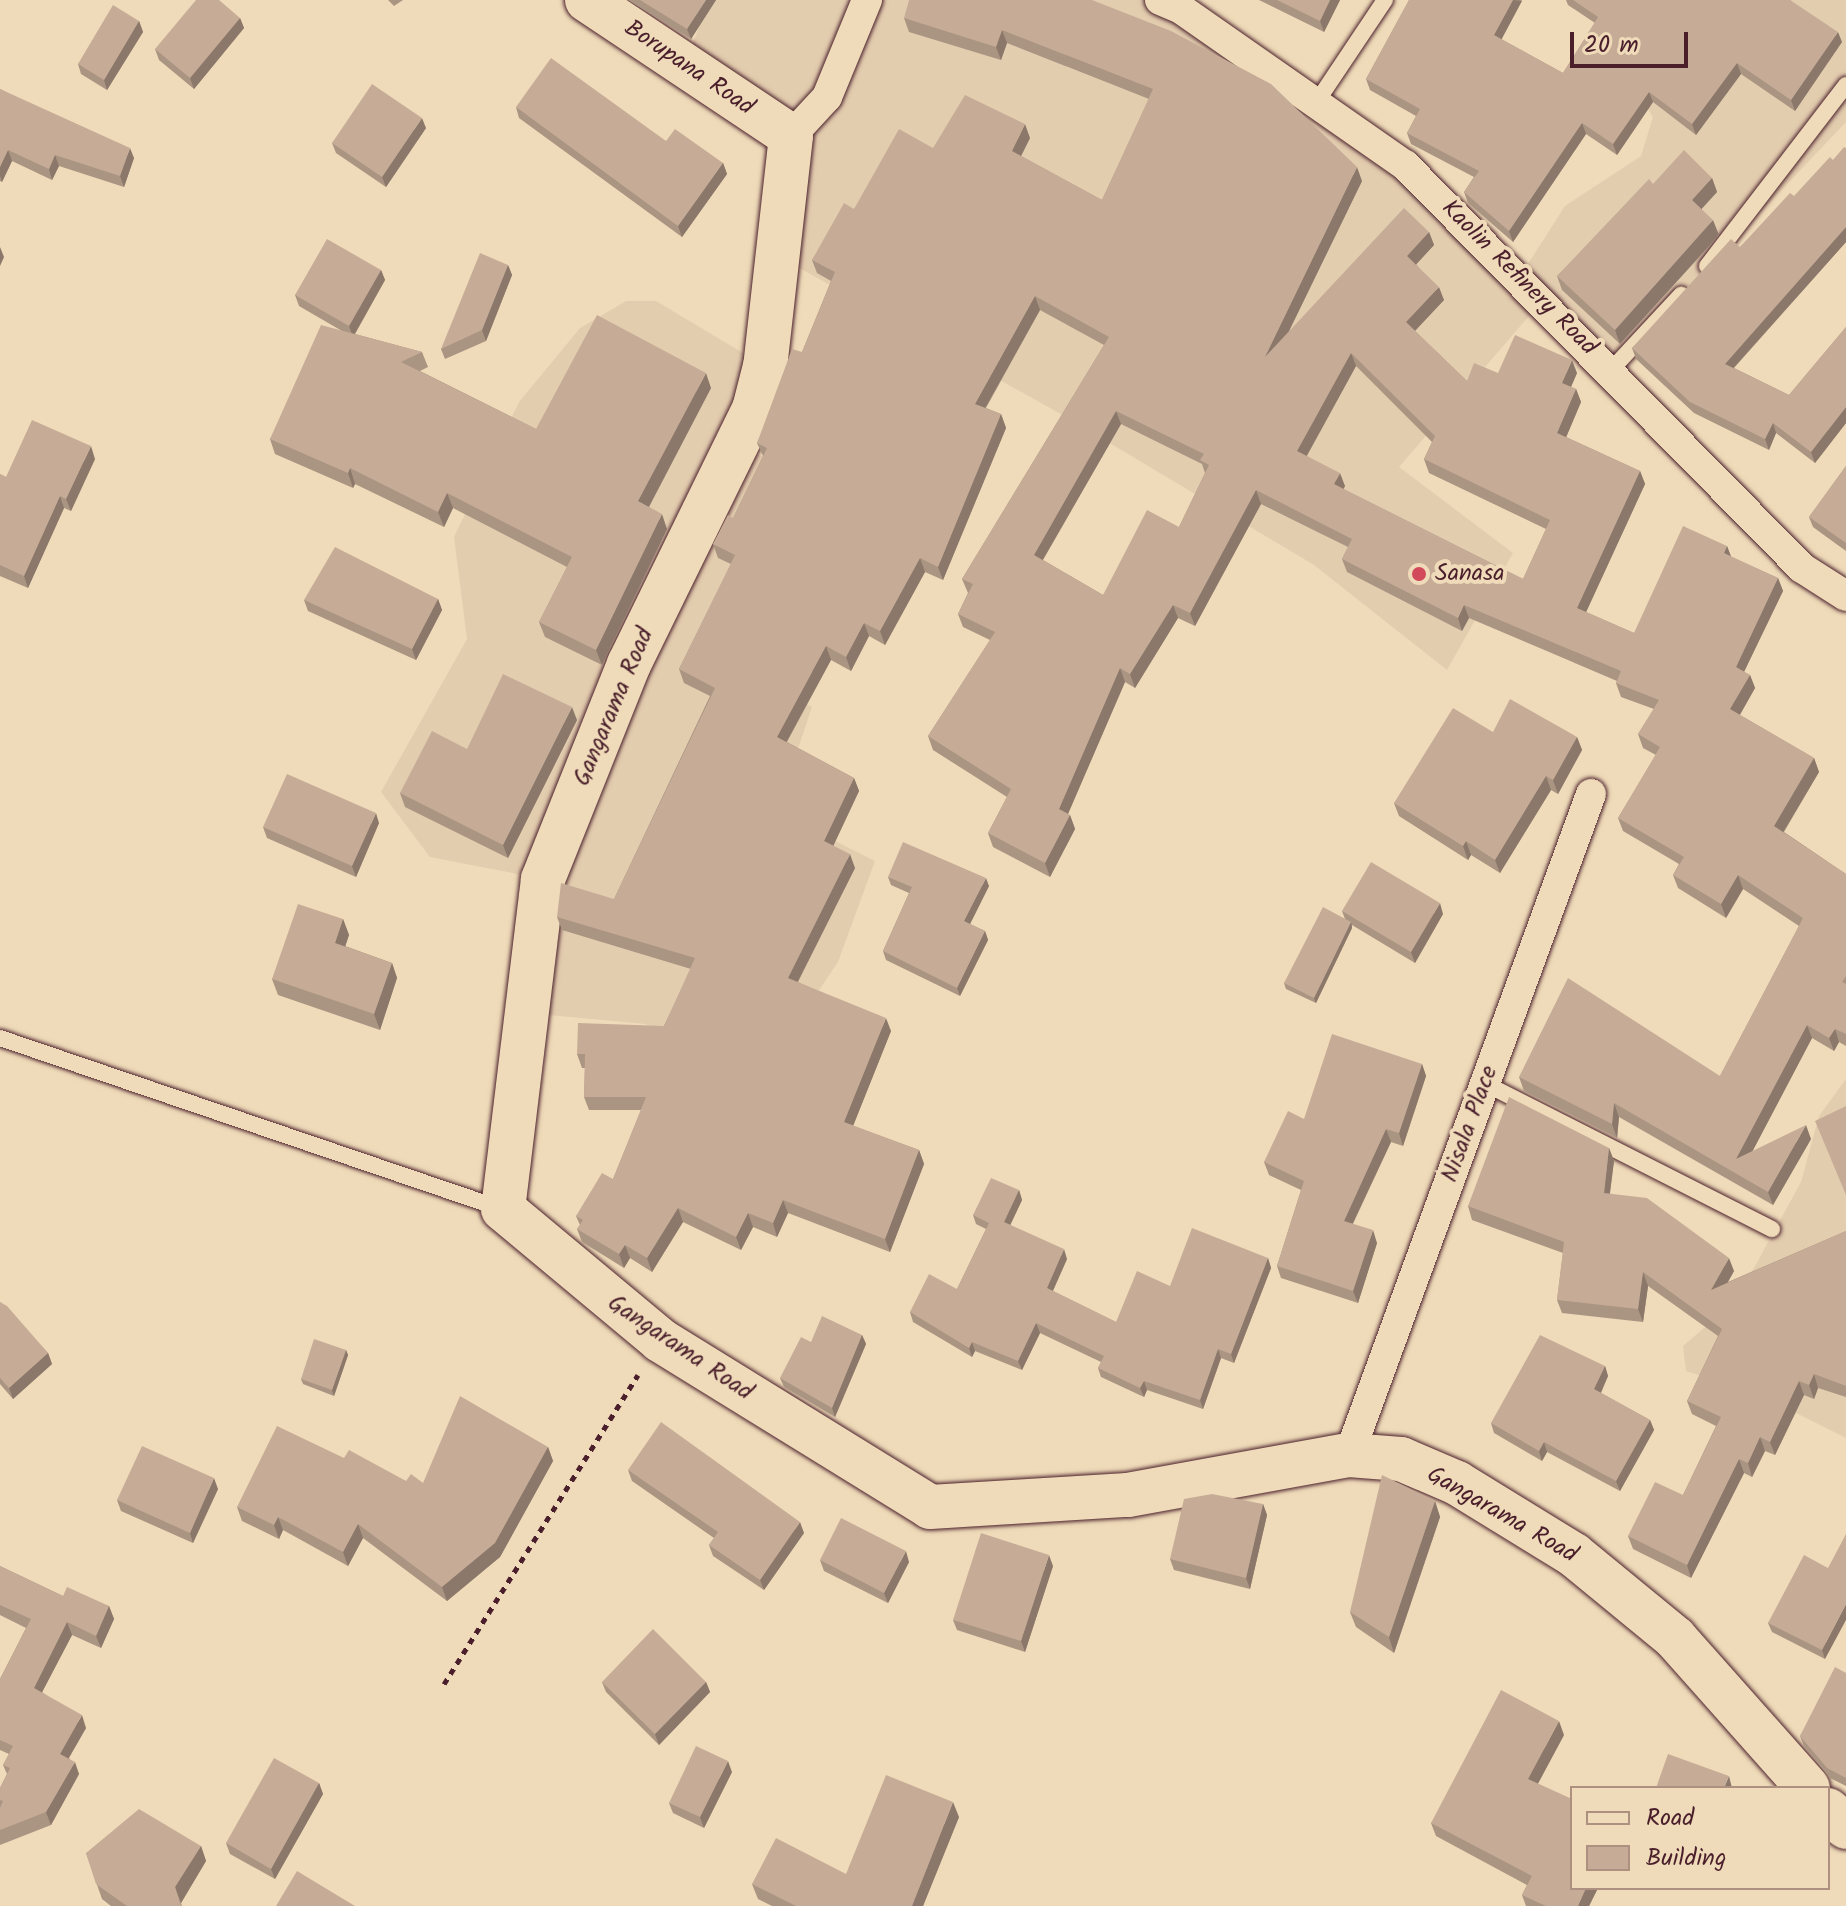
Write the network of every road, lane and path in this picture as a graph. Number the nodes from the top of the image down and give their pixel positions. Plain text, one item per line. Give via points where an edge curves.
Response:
1 (587, 0) edge
2 (867, 0) edge
3 (1160, 0) edge
4 (1385, 0) edge
5 (1846, 85) edge
6 (1316, 103) junction
7 (791, 136) junction
8 (1611, 370) junction
9 (1846, 596) edge
10 (1591, 794) dead end
11 (0, 1038) edge
12 (1484, 1083) junction
13 (503, 1209) junction
14 (1772, 1229) dead end
15 (660, 1340) junction
16 (1349, 1455) junction
17 (444, 1684) dead end
18 (1806, 1786) edge
19 (1830, 1812) edge
20 (1846, 1827) edge

1 - 7 main road, Borupana Road
2 - 7 street via 827,97
3 - 6 street, Kaolin Refinery Road via 1181,9
4 - 6 lane
5 - 8 lane via 1713,260
6 - 8 street, Kaolin Refinery Road via 1405,165
7 - 13 main road, Gangarama Road via 765,366 754,409 629,664 543,879
8 - 9 street, Kaolin Refinery Road via 1802,568
10 - 12 street, Nisala Place
11 - 13 lane
12 - 14 lane
12 - 16 street, Nisala Place
13 - 15 main road, Gangarama Road
15 - 16 main road, Gangarama Road via 930,1507 1128,1495
15 - 17 path
16 - 18 main road, Gangarama Road via 1401,1459 1457,1483 1574,1555 1675,1638
19 - 20 main road

